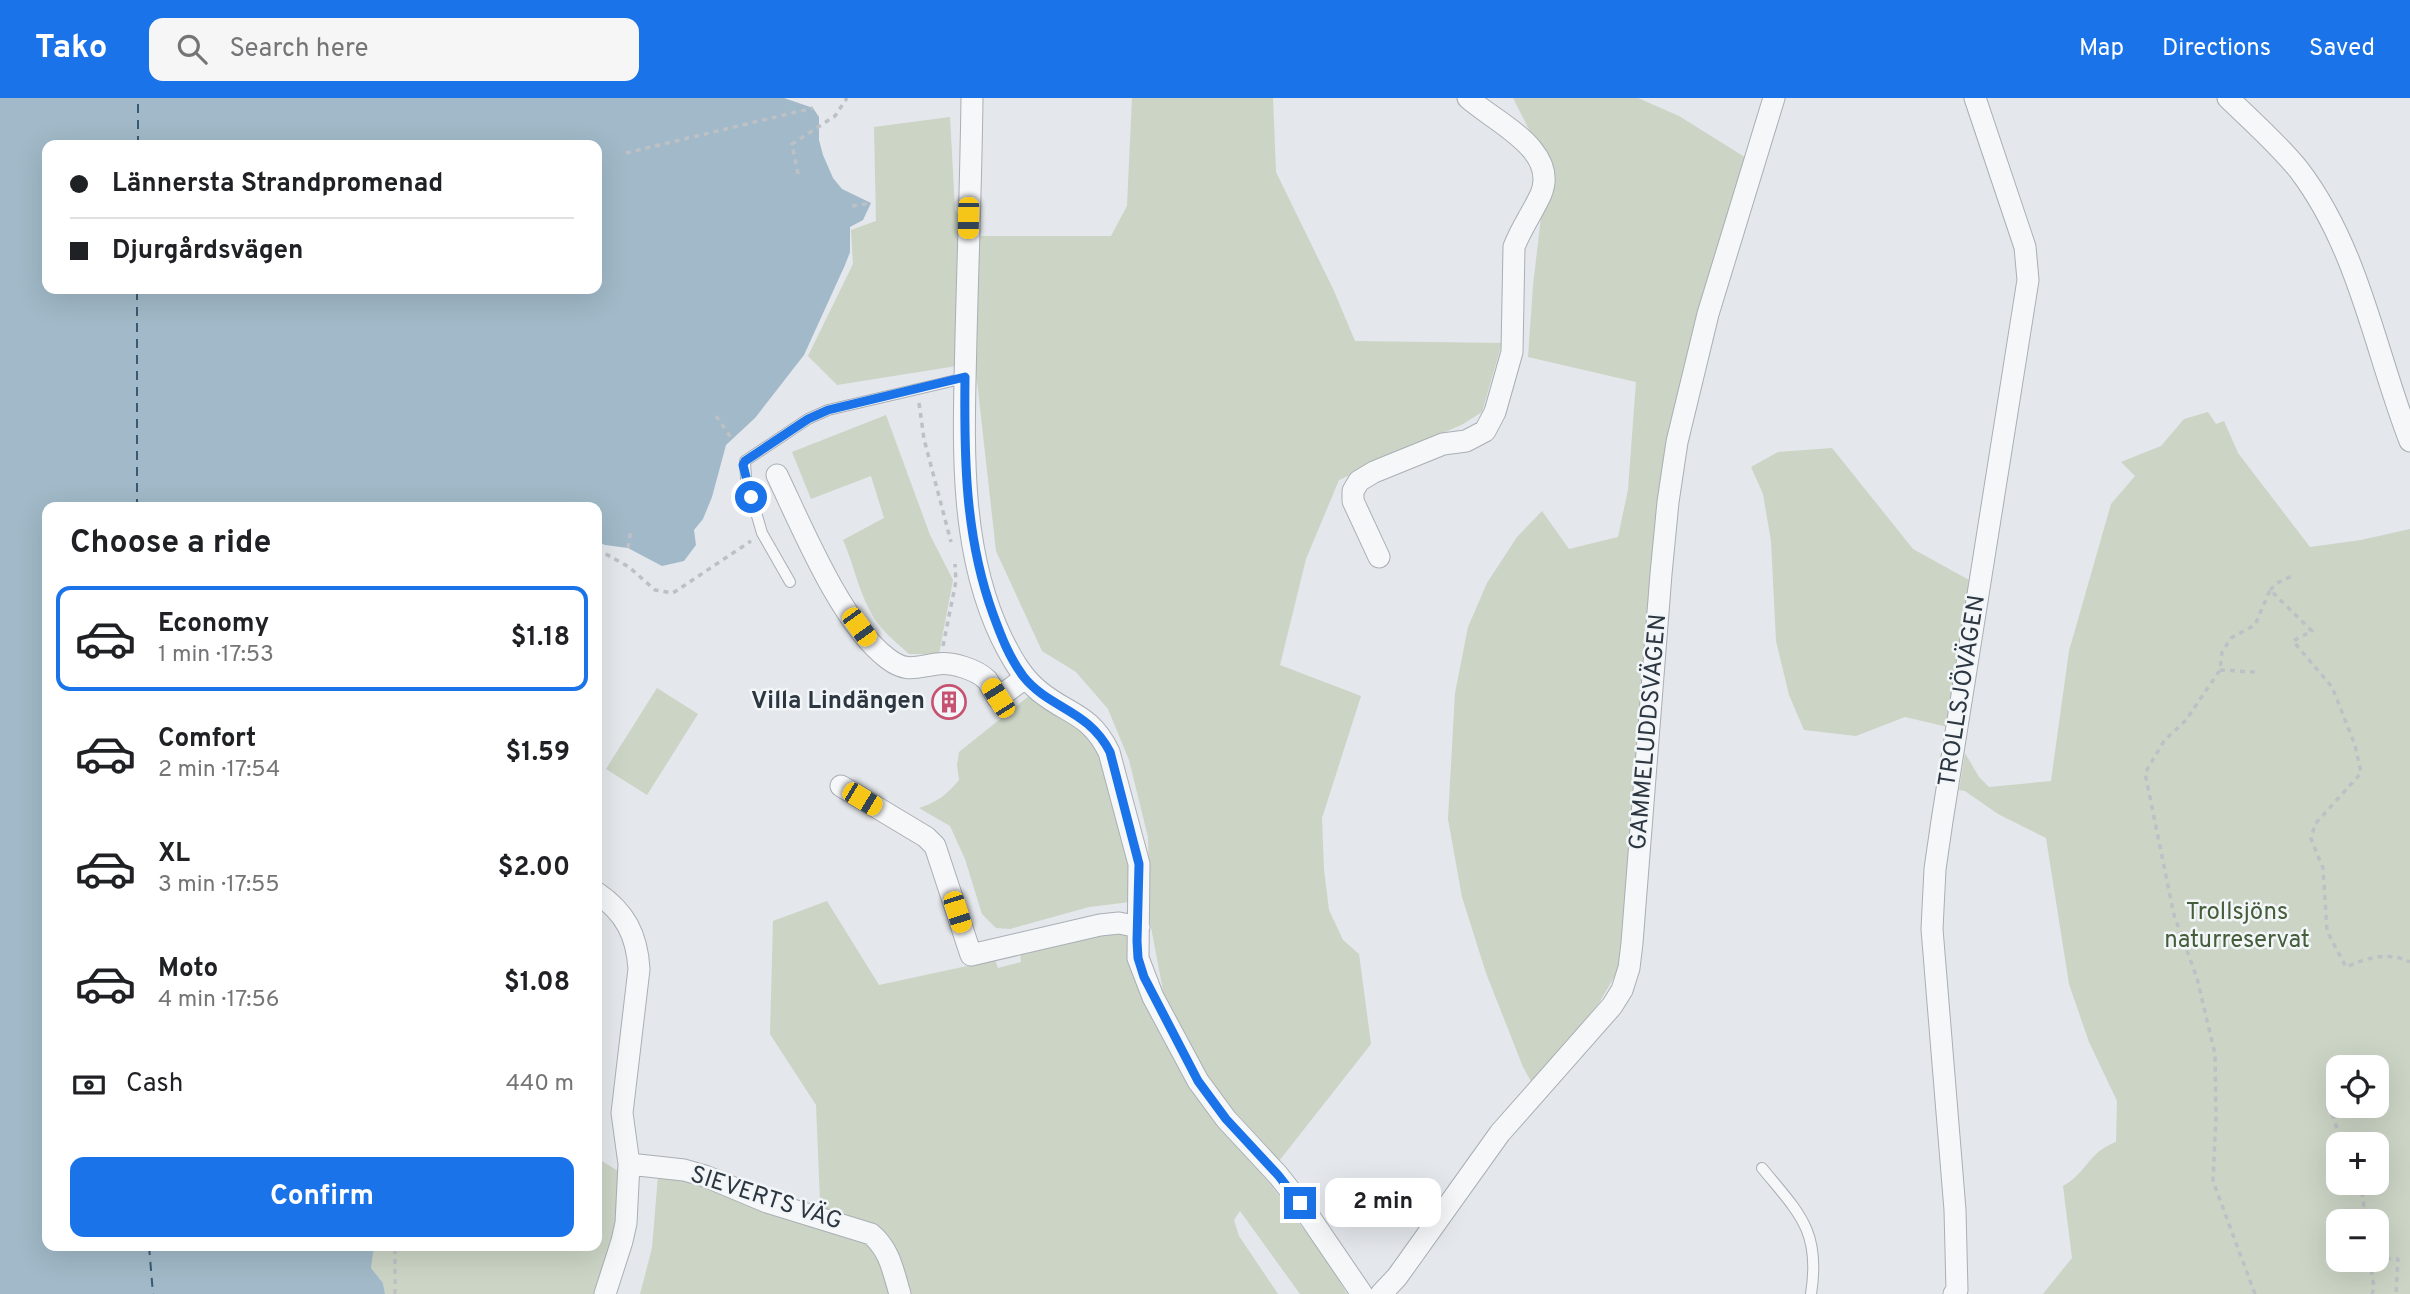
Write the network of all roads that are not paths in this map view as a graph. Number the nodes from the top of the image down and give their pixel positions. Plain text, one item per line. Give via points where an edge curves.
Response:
1 (972, 98) edge
2 (1468, 98) edge
3 (1774, 98) edge
4 (1975, 98) edge
5 (2228, 98) edge
6 (965, 377) junction
7 (2410, 441) edge
8 (777, 475) dead end
9 (1378, 557) dead end
10 (790, 582) dead end
11 (1025, 678) junction
12 (841, 786) dead end
13 (602, 896) edge
14 (1139, 927) junction
15 (629, 1164) junction
16 (1762, 1168) dead end
17 (605, 1294) edge
18 (900, 1294) edge
19 (1362, 1294) edge
20 (1381, 1294) edge
21 (1811, 1294) edge
22 (1954, 1294) edge

1 - 6 street
2 - 9 street via 1518,135 1542,162 1545,181 1541,195 1514,247 1512,352 1485,431 1359,481 1353,501
3 - 20 street, GAMMELUDDSVÄGEN via 1708,314 1677,442 1661,574 1632,943 1622,990 1500,1133
4 - 22 street, TROLLSJÖVÄGEN via 2023,237 2028,280 1933,897 1956,1223
5 - 7 street via 2299,171 2335,230
6 - 10 lane via 828,410 745,461 762,533
6 - 11 street via 966,497 971,528 1000,636
8 - 11 street via 848,611 887,659 908,670 940,663 959,666 986,679 998,698
11 - 14 street via 1086,720 1110,752 1139,864
12 - 14 street via 935,846 971,955 1100,925
13 - 15 street via 624,916 638,951 622,1113
14 - 19 street via 1138,958 1144,977 1198,1081 1285,1185
15 - 17 street via 626,1223
15 - 18 street, SIEVERTS VÄG via 705,1176 767,1202 871,1234 890,1259
16 - 21 lane via 1807,1227 1814,1253

